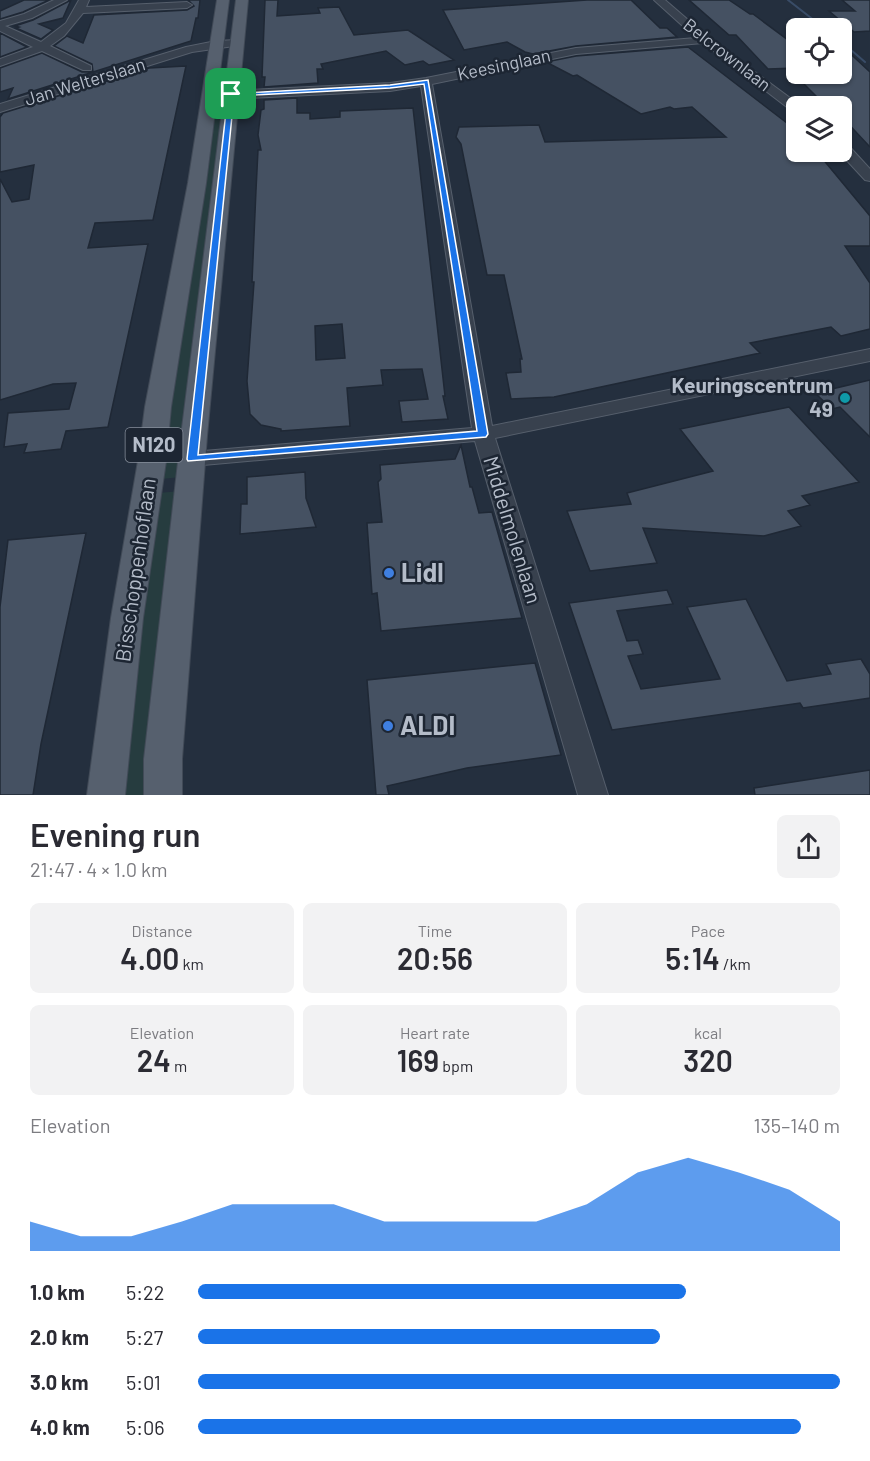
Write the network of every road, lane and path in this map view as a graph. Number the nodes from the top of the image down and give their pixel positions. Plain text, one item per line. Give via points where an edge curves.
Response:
1 (62, 0) edge
2 (223, 0) edge
3 (242, 0) edge
4 (659, 0) edge
5 (82, 5) edge
6 (187, 5) dead end
7 (0, 26) edge
8 (705, 40) junction
9 (237, 43) junction
10 (41, 46) junction
11 (215, 52) junction
12 (0, 63) edge
13 (87, 68) dead end
14 (426, 82) junction
15 (220, 95) junction
16 (786, 101) edge
17 (0, 108) edge
18 (852, 158) edge
19 (870, 177) edge
20 (870, 355) edge
21 (483, 434) junction
22 (192, 459) junction
23 (106, 795) edge
24 (163, 795) edge
25 (593, 795) edge

1 - 7 street
2 - 11 main road, Bisschoppenhoflaan / N120
3 - 9 main road, Bisschoppenhoflaan / N120
4 - 8 street, Belcrownlaan
5 - 6 street
5 - 10 street via 65,31
7 - 10 street
8 - 14 street, Keesinglaan via 576,51
8 - 16 street, Belcrownlaan
9 - 11 street, Jan Welterslaan
9 - 15 main road, Bisschoppenhoflaan / N120
10 - 12 street
10 - 13 street
11 - 15 main road, Bisschoppenhoflaan / N120
11 - 17 street, Jan Welterslaan via 170,55
14 - 15 street, Keesinglaan
14 - 21 street, Middelmolenlaan
15 - 22 main road, Bisschoppenhoflaan / N120
15 - 23 main road, Bisschoppenhoflaan / N120 via 197,183 158,407
18 - 19 street
20 - 21 street
21 - 22 street
21 - 25 street, Middelmolenlaan
22 - 24 main road, Bisschoppenhoflaan / N120 via 163,759

